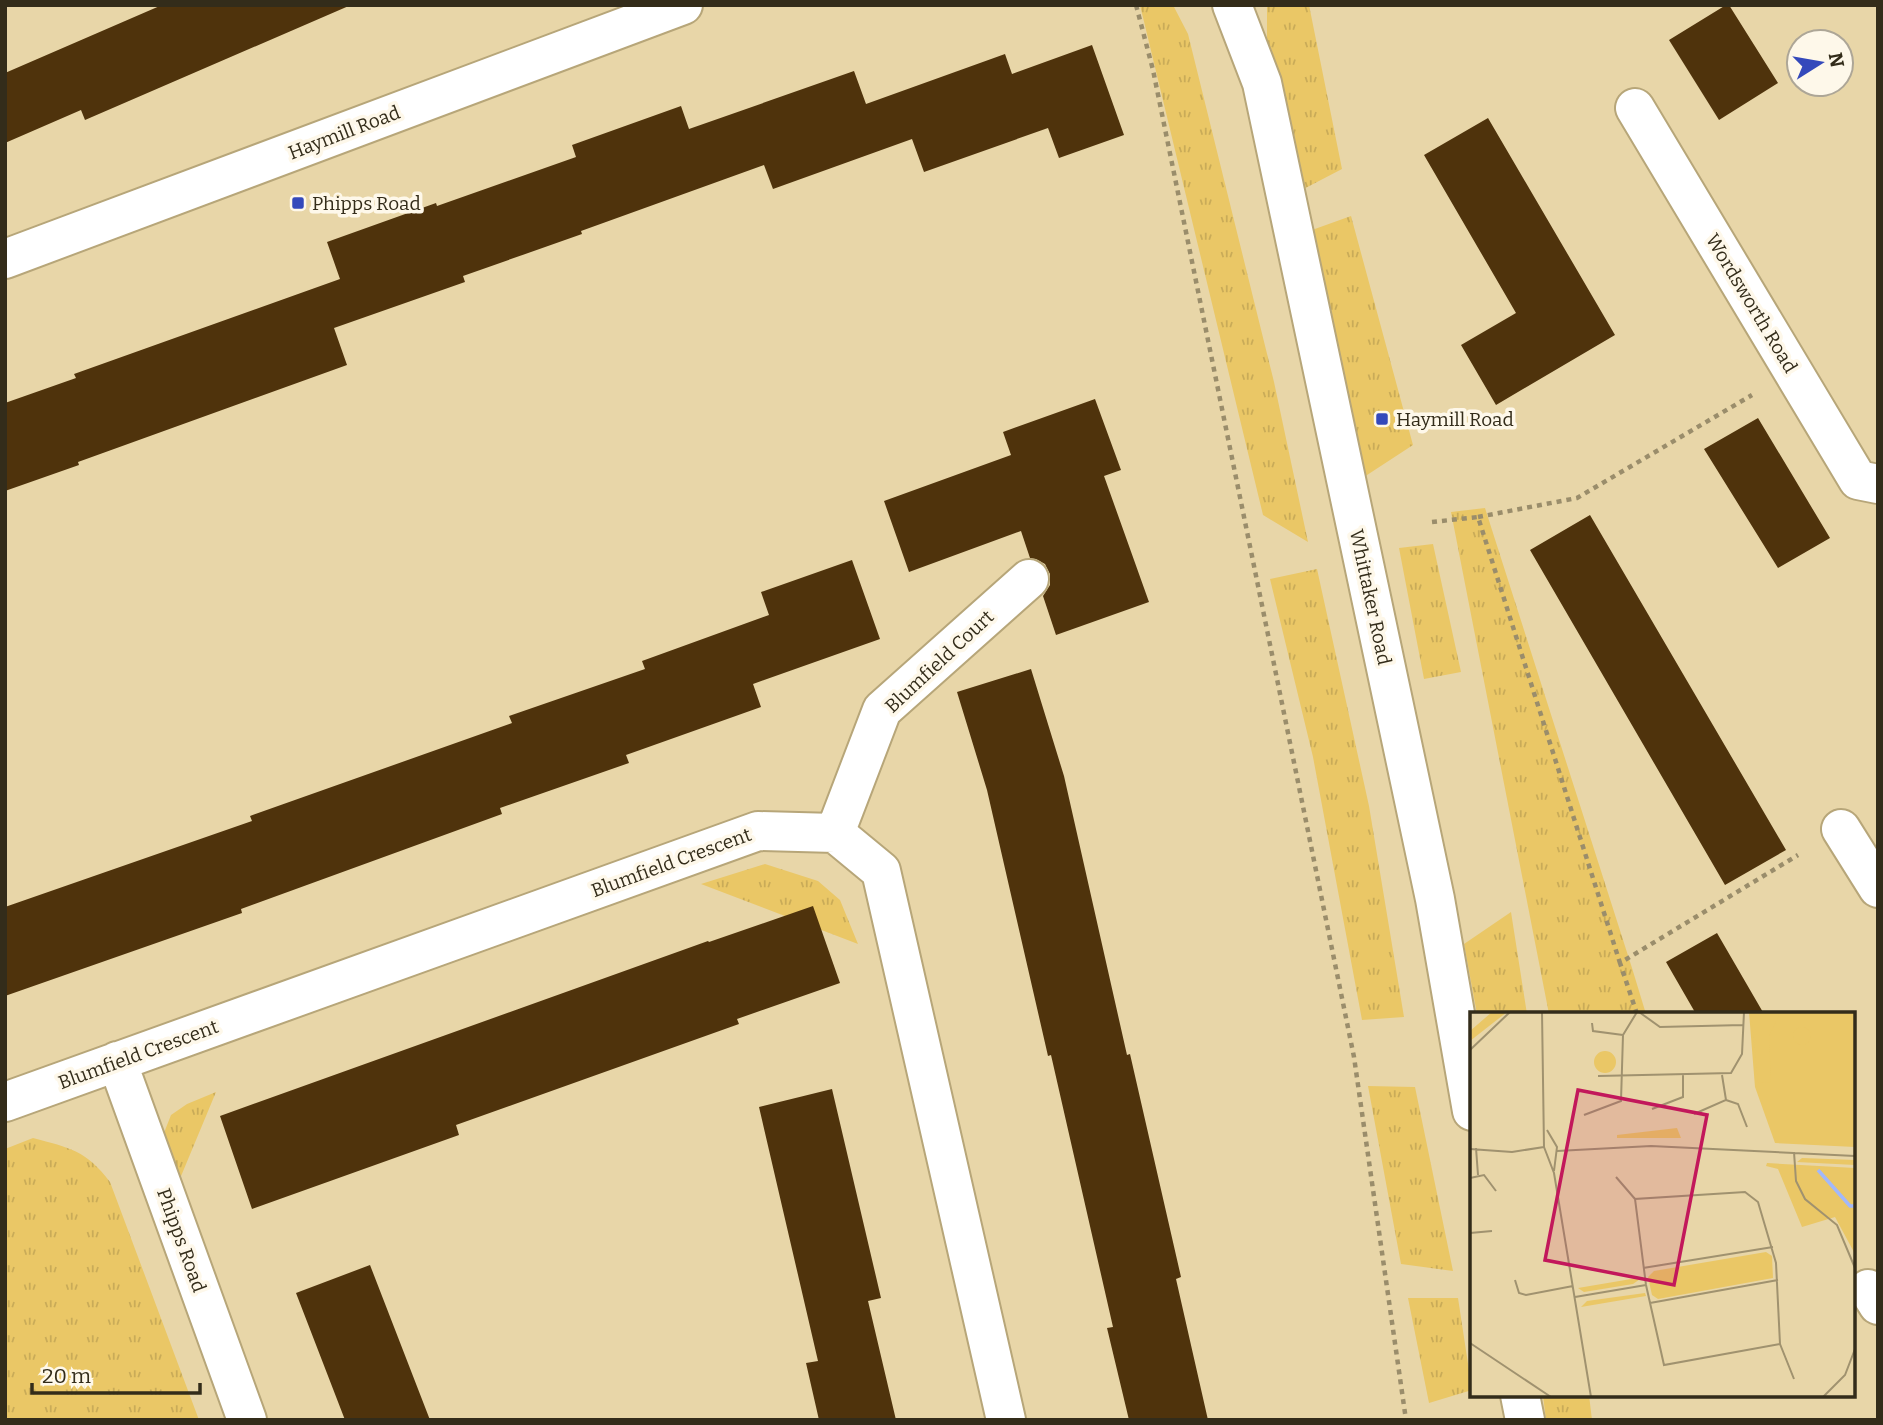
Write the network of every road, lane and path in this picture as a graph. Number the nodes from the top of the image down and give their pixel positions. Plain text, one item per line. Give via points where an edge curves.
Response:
1 (683, 5) edge
2 (1136, 5) edge
3 (1232, 5) edge
4 (1262, 5) edge
5 (1262, 83) junction
6 (1635, 108) dead end
7 (5, 259) edge
8 (1793, 371) junction
9 (1878, 484) edge
10 (1478, 517) junction
11 (1433, 522) dead end
12 (1029, 579) dead end
13 (1841, 828) joint
14 (835, 833) junction
15 (1878, 888) edge
16 (1620, 963) junction
17 (1636, 1012) edge
18 (117, 1061) junction
19 (1470, 1100) edge
20 (5, 1101) edge
21 (1520, 1397) edge
22 (247, 1420) edge
23 (1006, 1420) edge
24 (1406, 1420) edge
25 (1525, 1420) edge

1 - 7 street, Haymill Road
2 - 24 path via 1354,1057
3 - 5 street, Whittaker Road
4 - 5 street, Whittaker Road
5 - 19 street, Whittaker Road via 1435,899
6 - 8 street, Wordsworth Road
8 - 9 street, Wordsworth Road via 1858,480
8 - 10 path via 1577,498
10 - 11 path
10 - 16 path
12 - 14 street, Blumfield Court via 883,710
13 - 15 street
13 - 16 path
14 - 18 street, Blumfield Crescent via 758,831
14 - 23 street via 881,871
16 - 17 path
18 - 20 street, Blumfield Crescent
18 - 22 street, Phipps Road
21 - 25 street

